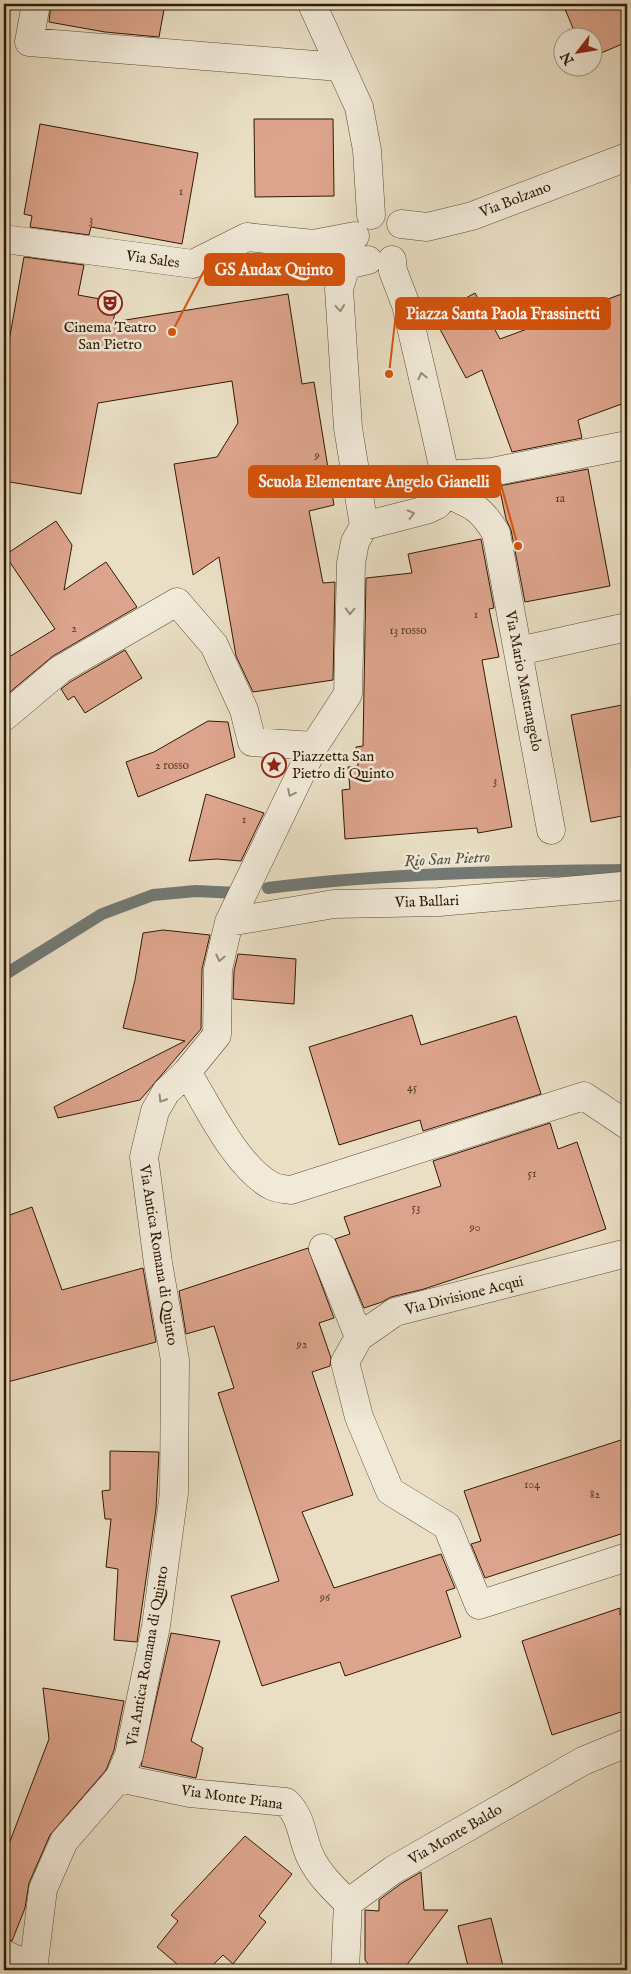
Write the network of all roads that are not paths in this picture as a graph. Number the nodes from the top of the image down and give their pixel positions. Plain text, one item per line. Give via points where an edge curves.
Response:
1 (36, 4) edge
2 (312, 4) edge
3 (340, 67) junction
4 (627, 157) edge
5 (401, 224) junction
6 (363, 225) junction
7 (4, 239) edge
8 (380, 260) junction
9 (627, 445) edge
10 (446, 485) junction
11 (364, 526) junction
12 (627, 627) edge
13 (519, 651) junction
14 (4, 717) edge
15 (314, 746) junction
16 (551, 830) dead end
17 (627, 887) edge
18 (228, 922) junction
19 (187, 1072) junction
20 (627, 1125) edge
21 (324, 1248) dead end
22 (627, 1253) edge
23 (359, 1337) junction
24 (627, 1557) edge
25 (627, 1743) edge
26 (119, 1778) junction
27 (348, 1902) junction
28 (4, 1954) edge
29 (33, 1969) edge
30 (346, 1970) edge

1 - 3 street via 29,42
2 - 3 street
3 - 6 street via 359,107 368,150
4 - 5 street, Via Bolzano via 472,216 427,227
5 - 6 street via 393,216 382,213
5 - 8 street via 405,244 400,254
6 - 7 street, Via Sales via 313,244 248,237 192,264
6 - 8 street via 358,250
10 -> 8 street via 406,305 393,271
8 -> 11 street via 346,265 339,289 348,428
9 - 10 street via 492,472
11 -> 10 street via 437,505
10 - 13 street, Via Mario Mastrangelo via 486,516 496,533
11 -> 15 street, Via Antica Romana di Quinto via 355,542 351,563 348,694
12 - 13 street
13 - 16 street, Via Mario Mastrangelo
14 - 15 street via 61,669 177,602 214,645 244,710 252,742
15 -> 18 street, Via Antica Romana di Quinto
17 - 18 street, Via Ballari via 438,902 334,904
18 -> 19 street, Via Antica Romana di Quinto via 218,969 218,1035
19 - 20 street via 241,1159 273,1187 291,1190 584,1096
19 -> 26 street, Via Antica Romana di Quinto via 166,1092 155,1110 144,1157 175,1360 174,1493 156,1626 129,1755
21 - 23 street
22 - 23 street, Via Divisione Acqui via 395,1312
23 - 24 street, Via Divisione Acqui via 345,1362 359,1417 390,1491 447,1526 479,1605
25 - 27 street, Via Monte Baldo via 583,1761 393,1870
26 - 27 street, Via Monte Piana via 190,1793 286,1802 295,1810 310,1857 326,1881
26 - 29 street, Via Antica Romana di Quinto via 64,1841 43,1889
27 - 30 street
28 - 29 street

